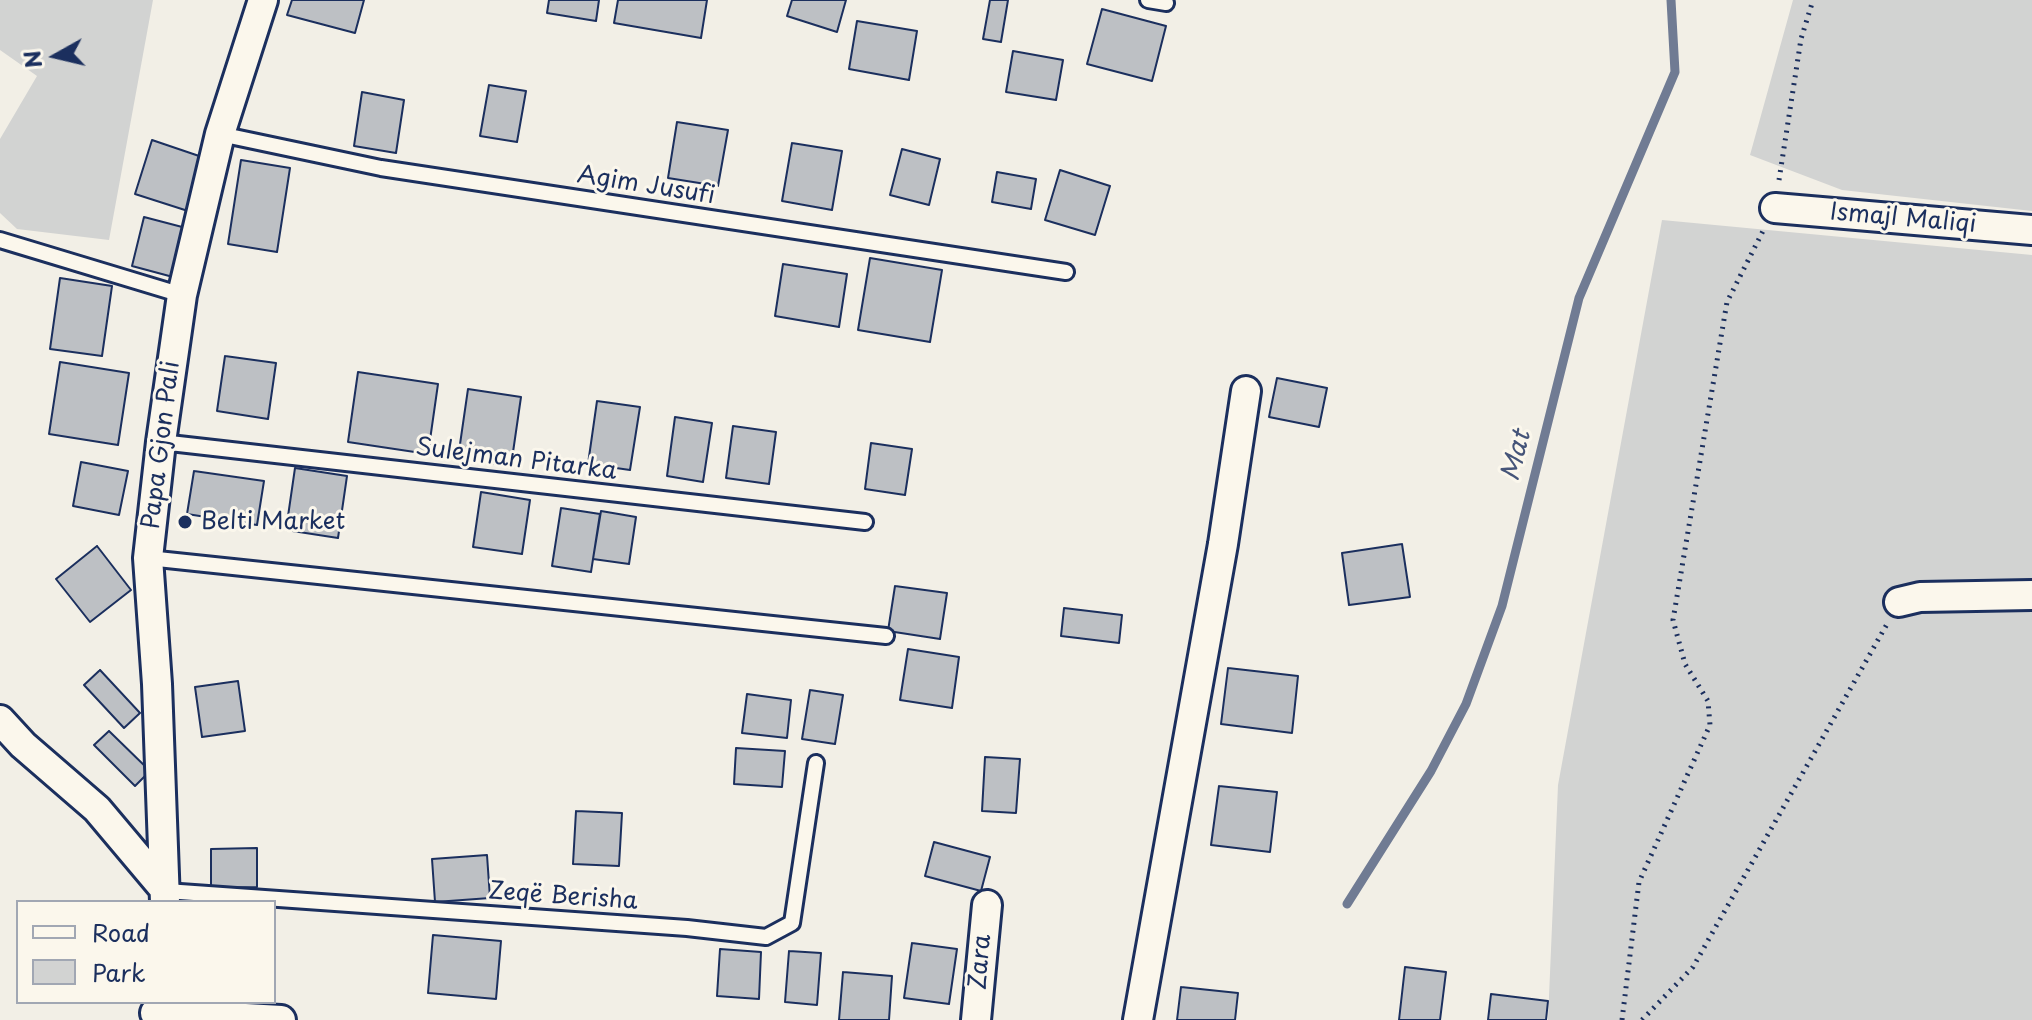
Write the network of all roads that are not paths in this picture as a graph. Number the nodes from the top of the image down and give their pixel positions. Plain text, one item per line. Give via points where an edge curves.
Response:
1 (263, 0) edge
2 (1148, 0) edge
3 (1166, 3) dead end
4 (220, 134) junction
5 (1775, 208) road end
6 (2032, 230) edge
7 (0, 240) edge
8 (1066, 272) dead end
9 (182, 295) junction
10 (1246, 391) dead end
11 (161, 442) junction
12 (865, 522) dead end
13 (148, 558) junction
14 (2032, 595) edge
15 (1899, 602) road end
16 (886, 636) dead end
17 (0, 720) edge
18 (816, 763) dead end
19 (166, 896) edge
20 (231, 900) edge
21 (276, 903) edge
22 (987, 905) dead end
23 (155, 1012) edge
24 (281, 1020) edge
25 (976, 1020) edge
26 (1138, 1020) edge

1 - 4 street, Papa Gjon Pali
2 - 3 lane
4 - 8 lane, Agim Jusufi via 381,168
4 - 9 street, Papa Gjon Pali
5 - 6 street, Ismajl Maliqi
7 - 9 lane
9 - 11 street, Papa Gjon Pali
10 - 26 street
11 - 12 lane, Sulejman Pitarka
11 - 13 street, Papa Gjon Pali
13 - 16 lane
13 - 19 street, Papa Gjon Pali
14 - 15 street
17 - 19 street via 97,809
18 - 21 lane, Zeqë Berisha via 792,923 766,937
19 - 20 lane, Zeqë Berisha
22 - 25 street, Zara
23 - 24 street

